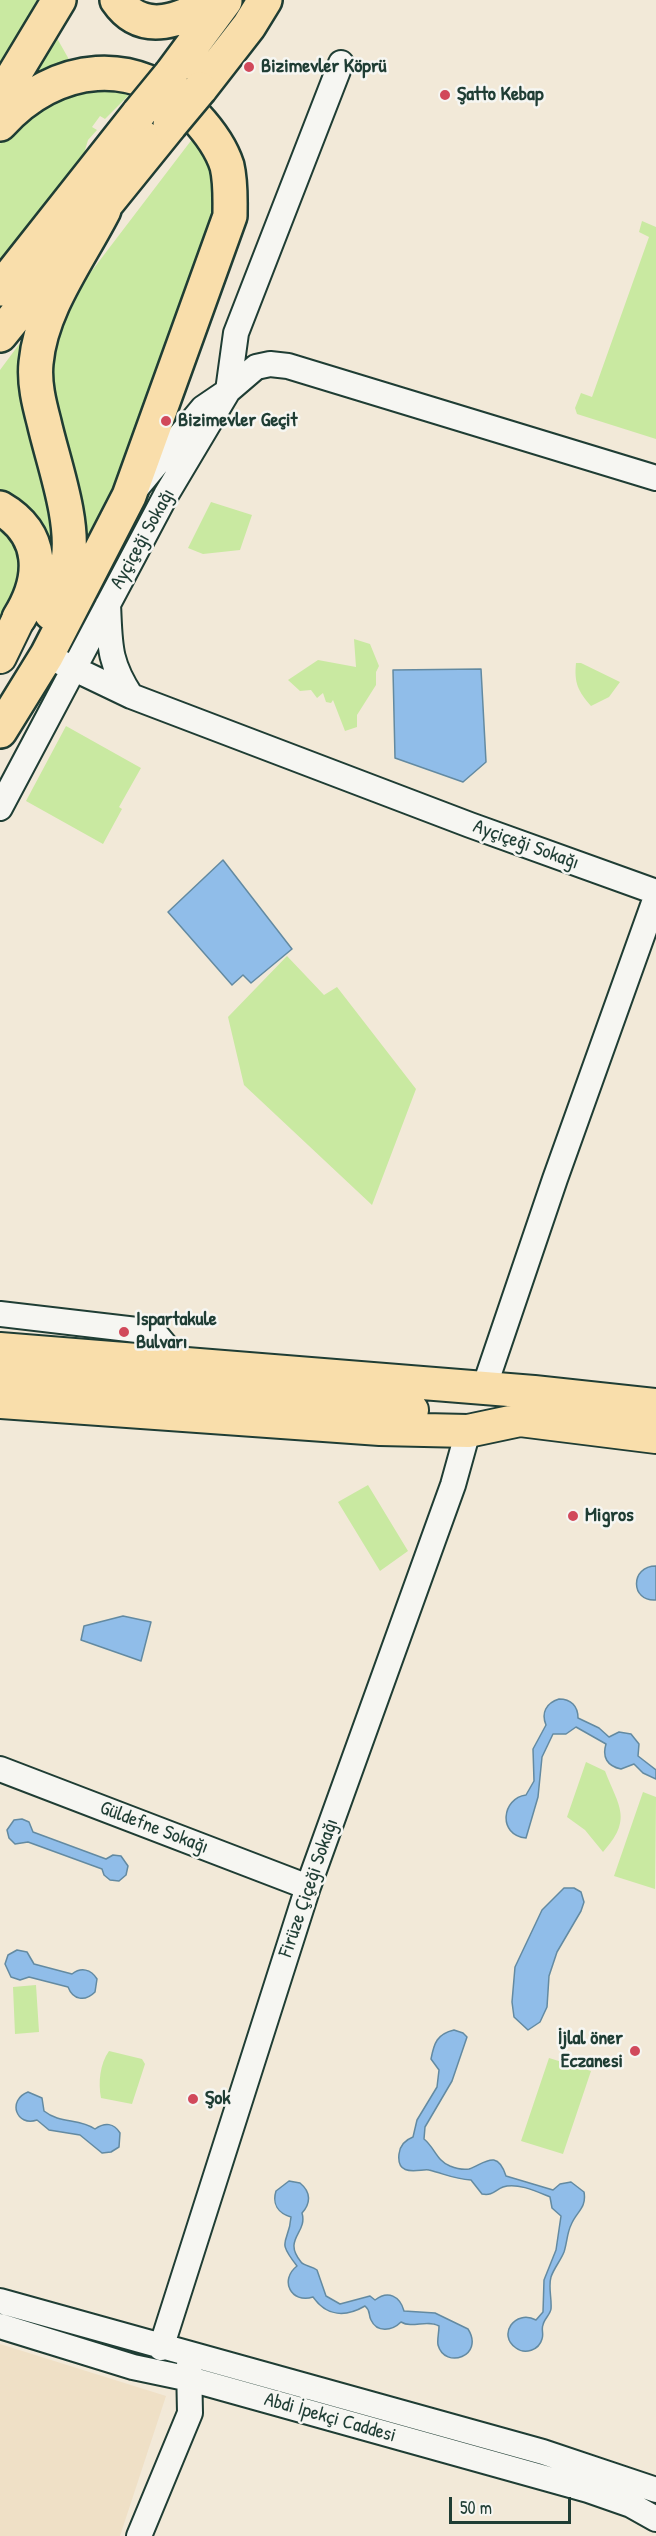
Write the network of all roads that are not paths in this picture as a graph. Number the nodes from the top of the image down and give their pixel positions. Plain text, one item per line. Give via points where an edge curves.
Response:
1 (59, 0) edge
2 (117, 0) edge
3 (215, 0) edge
4 (226, 0) edge
5 (272, 0) edge
6 (257, 13) edge
7 (341, 63) dead end
8 (0, 98) edge
9 (0, 124) edge
10 (104, 210) junction
11 (0, 289) edge
12 (0, 335) edge
13 (171, 385) junction
14 (228, 391) junction
15 (203, 408) junction
16 (656, 478) edge
17 (129, 496) junction
18 (0, 508) edge
19 (108, 602) junction
20 (10, 628) edge
21 (0, 657) edge
22 (60, 662) junction
23 (130, 696) junction
24 (0, 721) edge
25 (0, 731) edge
26 (0, 808) edge
27 (656, 895) edge
28 (0, 1314) edge
29 (0, 1349) edge
30 (180, 1363) junction
31 (0, 1376) edge
32 (484, 1388) junction
33 (0, 1402) edge
34 (656, 1405) edge
35 (520, 1420) junction
36 (468, 1431) junction
37 (656, 1437) edge
38 (0, 1769) edge
39 (308, 1887) junction
40 (0, 2301) edge
41 (0, 2326) edge
42 (161, 2348) junction
43 (189, 2367) junction
44 (656, 2490) edge
45 (656, 2518) edge
46 (139, 2536) edge

1 - 8 highway
2 - 3 highway via 135,16 150,22 188,17
4 - 11 highway, bridge
5 - 6 highway
6 - 10 highway, bridge
7 - 14 street via 236,333
9 - 13 highway via 10,112 61,80 102,72 151,81 171,94 205,127 218,146 231,189 230,216
10 - 12 highway
10 - 24 highway via 62,283 39,342 36,387 60,484 68,559 54,607
13 - 15 street via 174,398 184,405
13 - 17 highway
14 - 15 street
14 - 16 street, Ayçiçeği Sokağı via 256,367 288,366
14 - 19 street, Ayçiçeği Sokağı
15 - 17 street
17 - 22 highway
18 - 20 highway via 19,522 31,539 36,560 36,584
19 - 22 street
19 - 23 street, Ayçiçeği Sokağı via 110,653
20 - 21 main road
22 - 23 street
22 - 25 highway
22 - 26 street
23 - 27 street, Ayçiçeği Sokağı
27 - 32 street, Ayçiçeği Sokağı
28 - 30 street via 154,1332
29 - 30 main road
30 - 32 main road
31 - 35 main road
32 - 34 main road
33 - 36 main road via 303,1425
35 - 36 main road
35 - 37 main road
36 - 39 street, Firüze Çiçeği Sokağı via 453,1485
38 - 39 street, Güldefne Sokağı
39 - 42 street, Firüze Çiçeği Sokağı
40 - 42 street, Abdi İpekçi Caddesi
41 - 43 street, Abdi İpekçi Caddesi via 133,2367
42 - 43 street, Abdi İpekçi Caddesi
43 - 44 street, Abdi İpekçi Caddesi via 543,2452
43 - 45 street, Abdi İpekçi Caddesi via 588,2490
43 - 46 street via 190,2413

